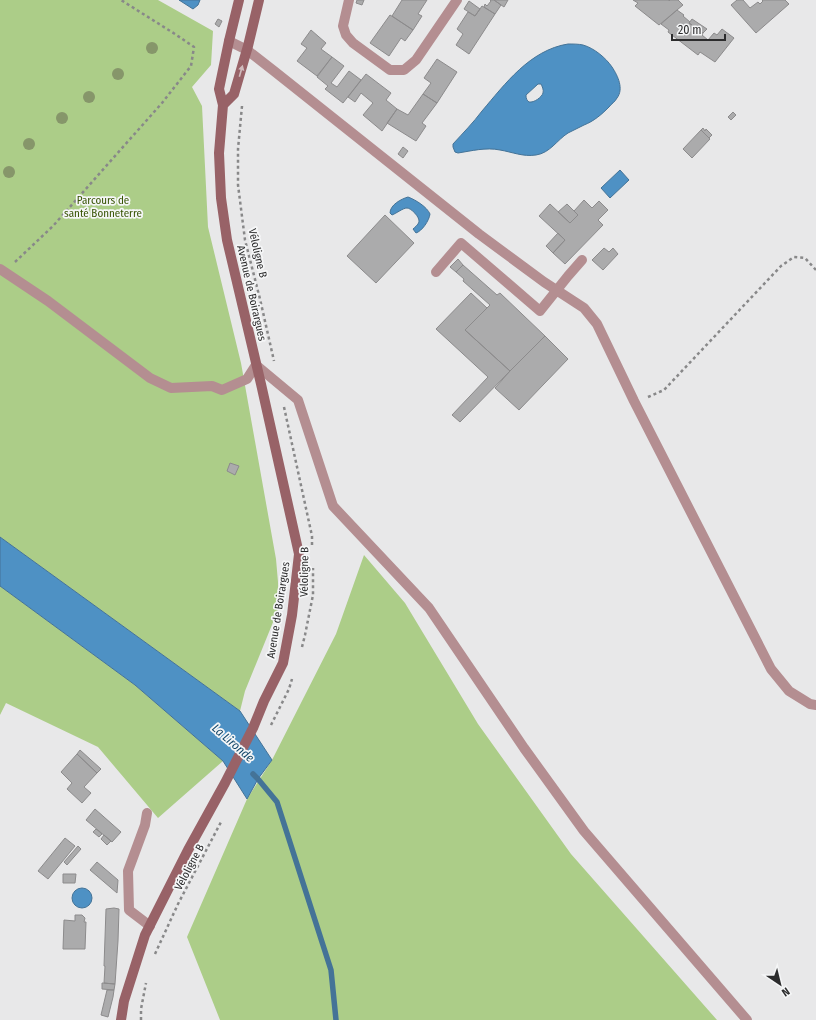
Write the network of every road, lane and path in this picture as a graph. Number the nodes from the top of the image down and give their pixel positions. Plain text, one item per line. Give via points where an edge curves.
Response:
1 (121, 0) edge
2 (240, 0) edge
3 (259, 0) edge
4 (349, 0) edge
5 (457, 0) edge
6 (229, 41) junction
7 (247, 50) junction
8 (223, 104) junction
9 (240, 119) dead end
10 (582, 260) dead end
11 (816, 270) edge
12 (2, 271) edge
13 (436, 272) dead end
14 (556, 290) junction
15 (274, 361) dead end
16 (256, 365) junction
17 (634, 401) junction
18 (284, 407) dead end
19 (312, 550) dead end
20 (313, 565) dead end
21 (301, 649) dead end
22 (293, 676) dead end
23 (816, 705) edge
24 (270, 727) dead end
25 (147, 813) dead end
26 (222, 820) dead end
27 (150, 926) junction
28 (152, 961) dead end
29 (146, 982) dead end
30 (121, 1020) edge
31 (141, 1020) edge
32 (747, 1020) edge

1 - 12 path via 194,47 191,66 162,103 53,226
2 - 6 main road, Avenue de Boirargues
3 - 7 main road
4 - 5 street via 343,26 346,35 390,70 404,70 416,60
6 - 7 street
6 - 8 main road, Avenue de Boirargues via 219,90
8 -> 7 main road via 234,94
7 - 14 street via 479,234
8 - 16 main road, Avenue de Boirargues via 219,153 221,198 227,240
9 - 15 path, Véloligne B via 238,185 245,240
10 - 14 street
11 - 17 path via 805,258 794,257 780,266 664,390 651,397
12 - 16 street via 48,301 150,378 171,388 212,386 222,390 247,379
13 - 14 street via 461,242 540,311
14 - 17 street via 584,308 597,324
16 - 27 main road, Avenue de Boirargues via 298,554 292,615 283,663 253,728
16 - 32 street via 298,400 333,506 429,608 584,831
17 - 23 street via 771,669 789,691
18 - 19 path, Véloligne B via 312,536
20 - 21 path, Véloligne B via 313,595
22 - 24 path
25 - 27 street via 128,871 129,910
26 - 28 path, Véloligne B via 178,904
27 - 30 main road, Avenue de Boirargues via 124,1001
29 - 31 path

